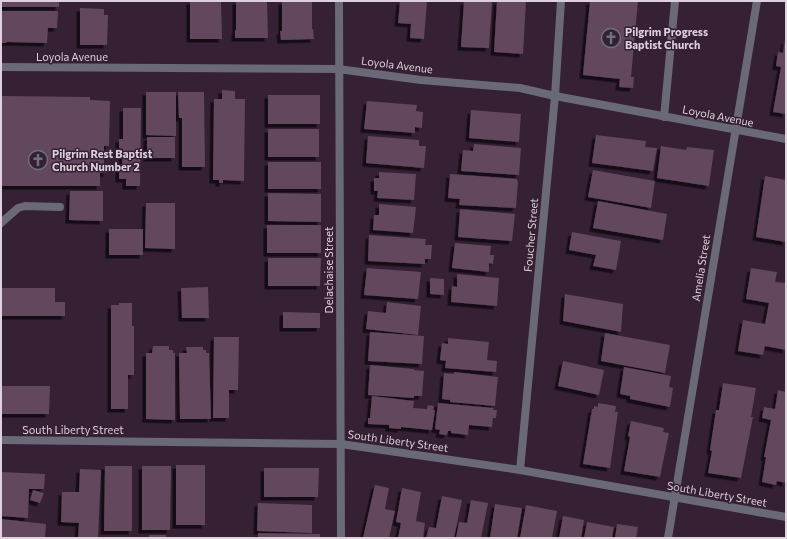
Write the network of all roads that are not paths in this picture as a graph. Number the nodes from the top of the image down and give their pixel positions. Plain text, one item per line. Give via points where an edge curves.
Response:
1 (339, 1) edge
2 (561, 1) edge
3 (675, 1) edge
4 (757, 1) edge
5 (1, 67) edge
6 (338, 70) junction
7 (555, 96) junction
8 (664, 117) junction
9 (735, 130) junction
10 (786, 139) edge
11 (60, 207) dead end
12 (1, 223) edge
13 (1, 440) edge
14 (341, 444) junction
15 (520, 470) junction
16 (674, 498) junction
17 (786, 518) edge
18 (341, 538) edge
19 (668, 538) edge

1 - 6 street, Delachaise Street
2 - 7 street, Foucher Street
3 - 8 street
4 - 9 street, Amelia Street
5 - 6 street, Loyola Avenue
6 - 7 street, Loyola Avenue via 520,88
6 - 14 street, Delachaise Street
7 - 8 street, Loyola Avenue
7 - 15 street, Foucher Street
8 - 9 street, Loyola Avenue
9 - 10 street, Loyola Avenue
9 - 16 street, Amelia Street
11 - 12 street via 25,206 18,208
13 - 14 street, South Liberty Street
14 - 15 street, South Liberty Street
14 - 18 street, Delachaise Street
15 - 16 street, South Liberty Street
16 - 17 street, South Liberty Street
16 - 19 street, Amelia Street

